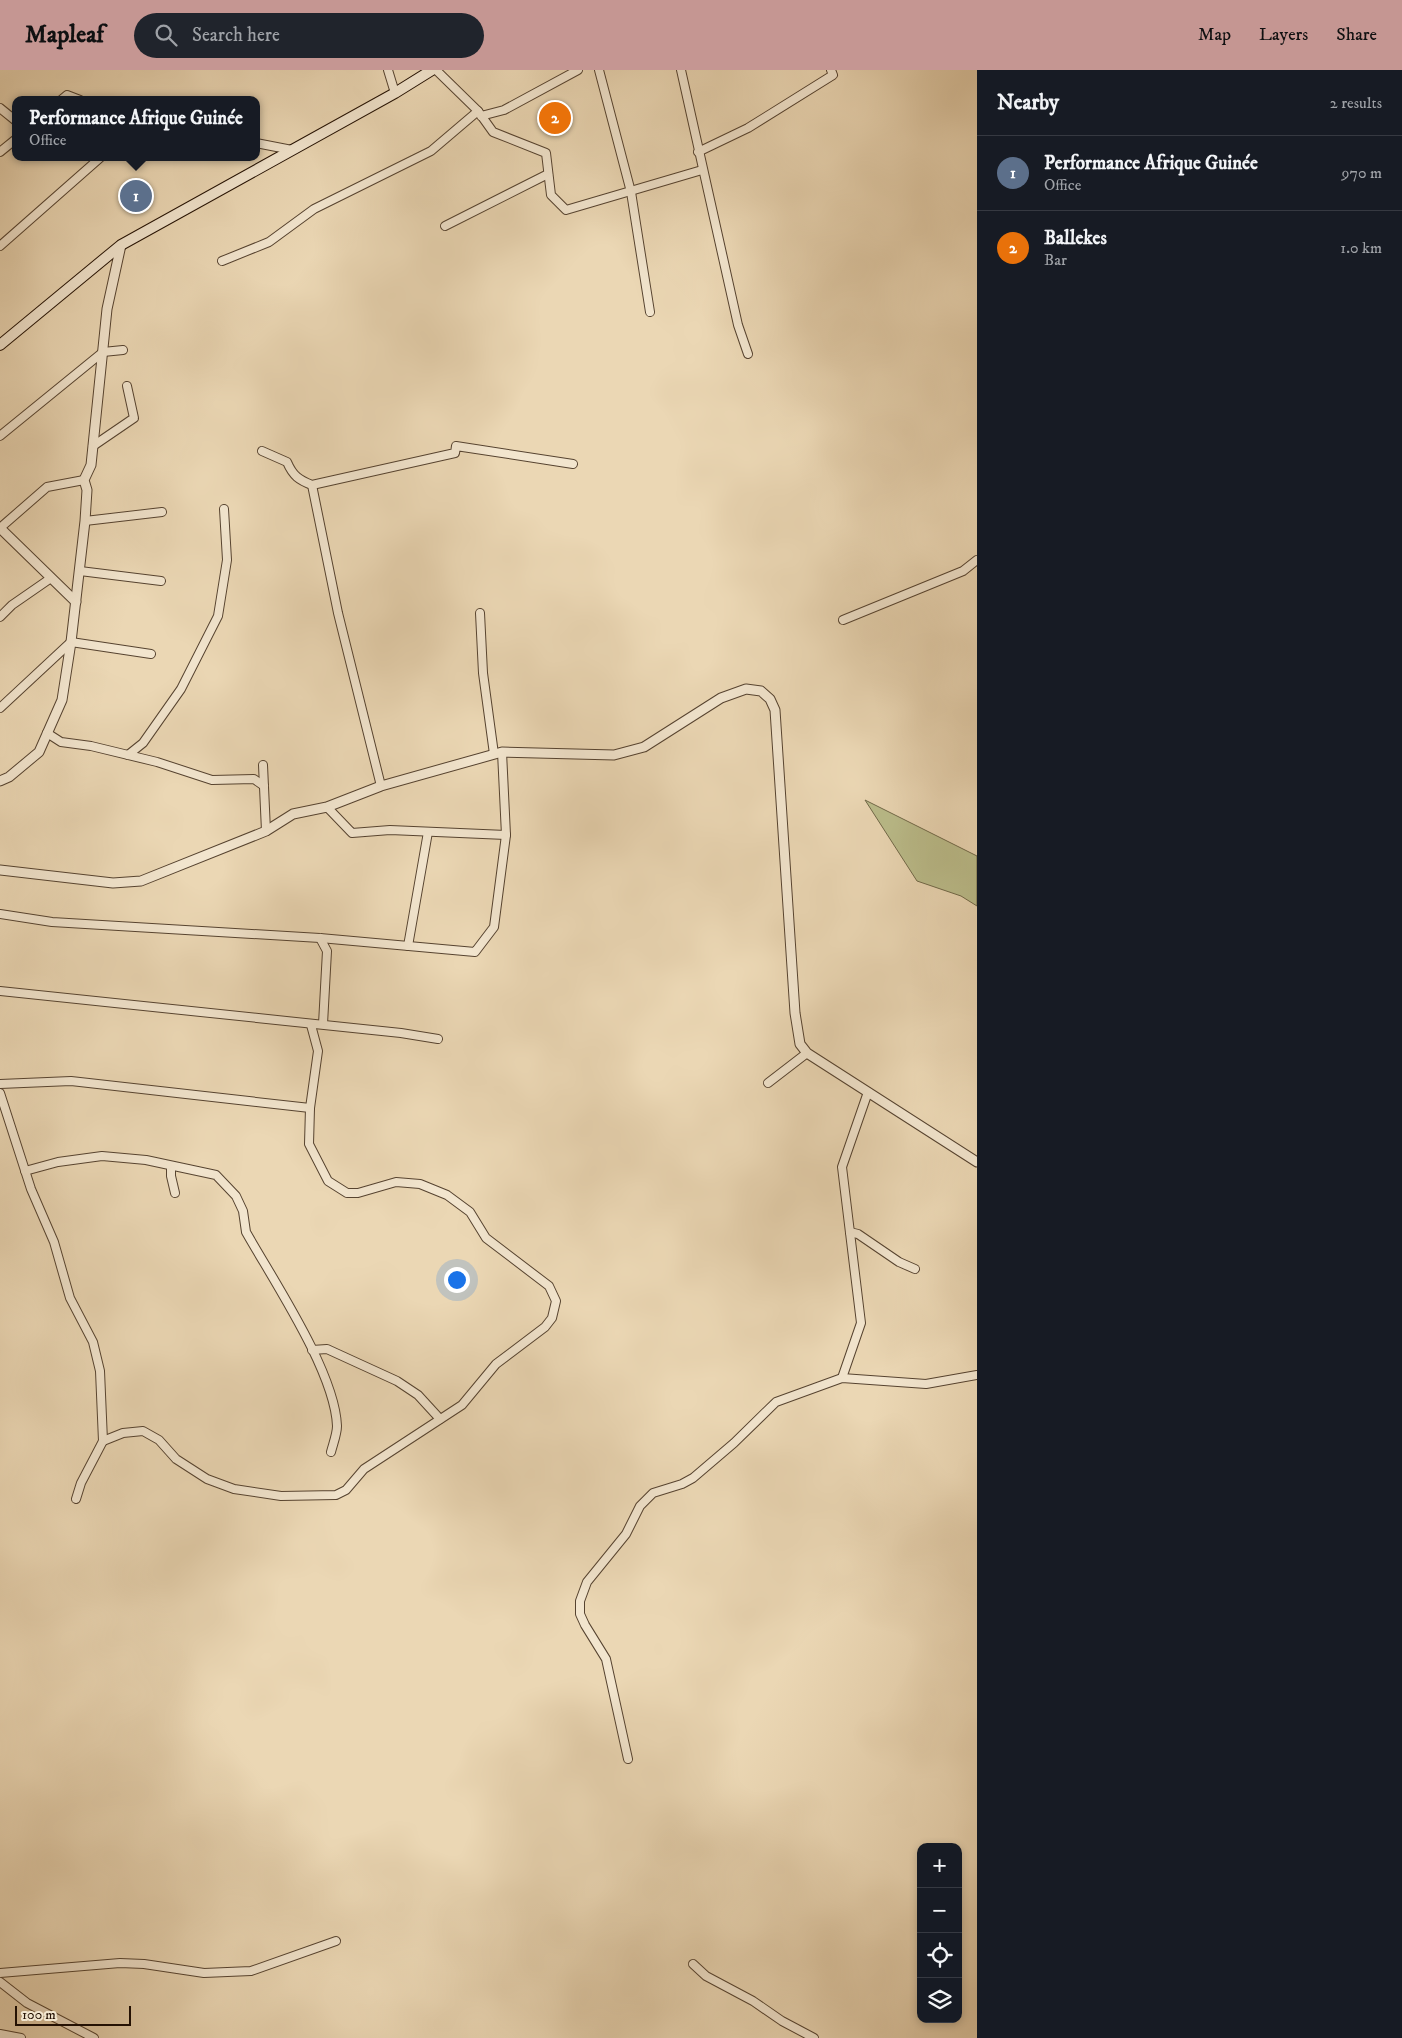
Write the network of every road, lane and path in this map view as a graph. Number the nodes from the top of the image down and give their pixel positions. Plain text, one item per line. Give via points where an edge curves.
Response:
1 (388, 70) edge
2 (432, 70) edge
3 (436, 70) edge
4 (578, 70) edge
5 (599, 70) edge
6 (681, 70) edge
7 (831, 70) edge
8 (395, 93) junction
9 (0, 108) edge
10 (479, 114) junction
11 (12, 118) edge
12 (12, 142) edge
13 (260, 144) edge
14 (292, 150) junction
15 (0, 152) edge
16 (698, 152) junction
17 (97, 161) edge
18 (702, 170) junction
19 (548, 174) junction
20 (631, 192) junction
21 (445, 226) dead end
22 (121, 245) junction
23 (0, 246) edge
24 (222, 261) dead end
25 (650, 312) dead end
26 (0, 345) edge
27 (123, 350) dead end
28 (104, 352) junction
29 (748, 354) dead end
30 (127, 386) dead end
31 (0, 436) edge
32 (93, 446) junction
33 (262, 451) dead end
34 (573, 464) dead end
35 (84, 480) junction
36 (312, 485) junction
37 (224, 509) dead end
38 (162, 512) dead end
39 (85, 521) junction
40 (0, 528) edge
41 (977, 560) edge
42 (80, 571) junction
43 (51, 578) junction
44 (161, 581) dead end
45 (76, 602) junction
46 (480, 613) dead end
47 (0, 617) edge
48 (843, 620) dead end
49 (72, 642) junction
50 (151, 654) dead end
51 (0, 708) edge
52 (47, 733) junction
53 (498, 753) junction
54 (128, 755) junction
55 (263, 765) dead end
56 (0, 781) edge
57 (264, 786) junction
58 (382, 786) junction
59 (327, 807) junction
60 (266, 831) junction
61 (428, 832) junction
62 (506, 835) junction
63 (0, 870) edge
64 (0, 914) edge
65 (320, 938) junction
66 (408, 946) junction
67 (0, 991) edge
68 (323, 1024) junction
69 (310, 1025) junction
70 (438, 1039) dead end
71 (807, 1053) junction
72 (768, 1083) dead end
73 (0, 1084) edge
74 (868, 1092) junction
75 (0, 1093) edge
76 (310, 1108) junction
77 (977, 1162) edge
78 (172, 1167) junction
79 (25, 1171) junction
80 (175, 1193) dead end
81 (850, 1232) junction
82 (915, 1269) dead end
83 (312, 1350) junction
84 (977, 1375) edge
85 (842, 1378) junction
86 (440, 1419) junction
87 (103, 1440) junction
88 (330, 1452) dead end
89 (76, 1499) dead end
90 (628, 1759) dead end
91 (336, 1941) dead end
92 (693, 1964) dead end
93 (0, 1974) edge
94 (0, 1982) edge
95 (0, 2034) edge
96 (21, 2038) edge
97 (94, 2038) edge
98 (814, 2038) edge

1 - 8 street
2 - 8 main road
3 - 10 street
4 - 10 street via 504,110
5 - 20 street
6 - 16 street
7 - 16 street via 833,75 756,124
8 - 14 main road
9 - 11 street
10 - 19 street via 493,132 546,153
10 - 24 street via 431,151 314,209 269,242
12 - 15 street
13 - 14 street
14 - 22 main road
16 - 18 street
17 - 23 street
18 - 20 street
18 - 29 street via 738,325
19 - 20 street via 551,195 566,210
19 - 21 street
20 - 25 street
22 - 26 main road
22 - 28 street via 107,308
27 - 28 street
28 - 31 street
28 - 32 street
30 - 32 street via 134,418
32 - 35 street via 91,465
33 - 36 street via 287,462 292,474
34 - 36 street via 456,446 455,453
35 - 39 street via 87,490
35 - 40 street via 47,487
36 - 58 street via 338,613
37 - 54 street via 227,560 218,616 181,689 143,743
38 - 39 street
39 - 42 street
40 - 43 street
41 - 48 street via 963,571
42 - 44 street
42 - 45 street
43 - 45 street
43 - 47 street
45 - 49 street
46 - 53 street via 483,673
49 - 50 street
49 - 51 street
49 - 52 street via 62,700
52 - 54 street via 61,742
52 - 56 street via 39,752
53 - 58 street
53 - 62 street
53 - 71 street via 614,755 644,747 721,698 746,688 761,691 770,699 775,710 795,1013 800,1044
54 - 57 street via 212,780 254,779
55 - 57 street
57 - 60 street
58 - 59 street
59 - 60 street via 293,814
59 - 61 street via 352,833
60 - 63 street via 141,881 113,883
61 - 62 street
61 - 66 street
62 - 66 street via 494,927 475,952
64 - 65 street via 52,922
65 - 66 street
65 - 68 street via 327,951
67 - 69 street
68 - 69 street
68 - 70 street
69 - 76 street via 318,1051
71 - 72 street
71 - 74 street
73 - 76 street via 71,1081
74 - 77 street
74 - 81 street via 842,1167
75 - 79 street
76 - 86 street via 309,1144 328,1181 347,1193 396,1182 420,1184 447,1195 470,1212 486,1238 548,1286 556,1301 552,1318 545,1327 496,1364 462,1405
78 - 79 street via 146,1160 102,1156 58,1162
78 - 80 street
78 - 83 street via 216,1175 236,1196 243,1211 246,1232
79 - 87 street via 54,1242 70,1298 93,1342 100,1371
81 - 82 street
81 - 85 street via 861,1324
83 - 86 street via 327,1349 397,1381 418,1395
83 - 88 street via 331,1392 337,1427
84 - 85 street via 926,1384
85 - 90 street via 776,1402 693,1478 653,1493 640,1506 626,1534 587,1582 580,1601 580,1614 606,1659
86 - 87 street via 364,1469 346,1490 336,1495 282,1496 234,1489 207,1479 176,1459 159,1440 143,1431 123,1432
87 - 89 street
91 - 93 street via 251,1971 204,1973 120,1963
92 - 98 street via 706,1976
94 - 97 street via 27,2003
95 - 96 street

